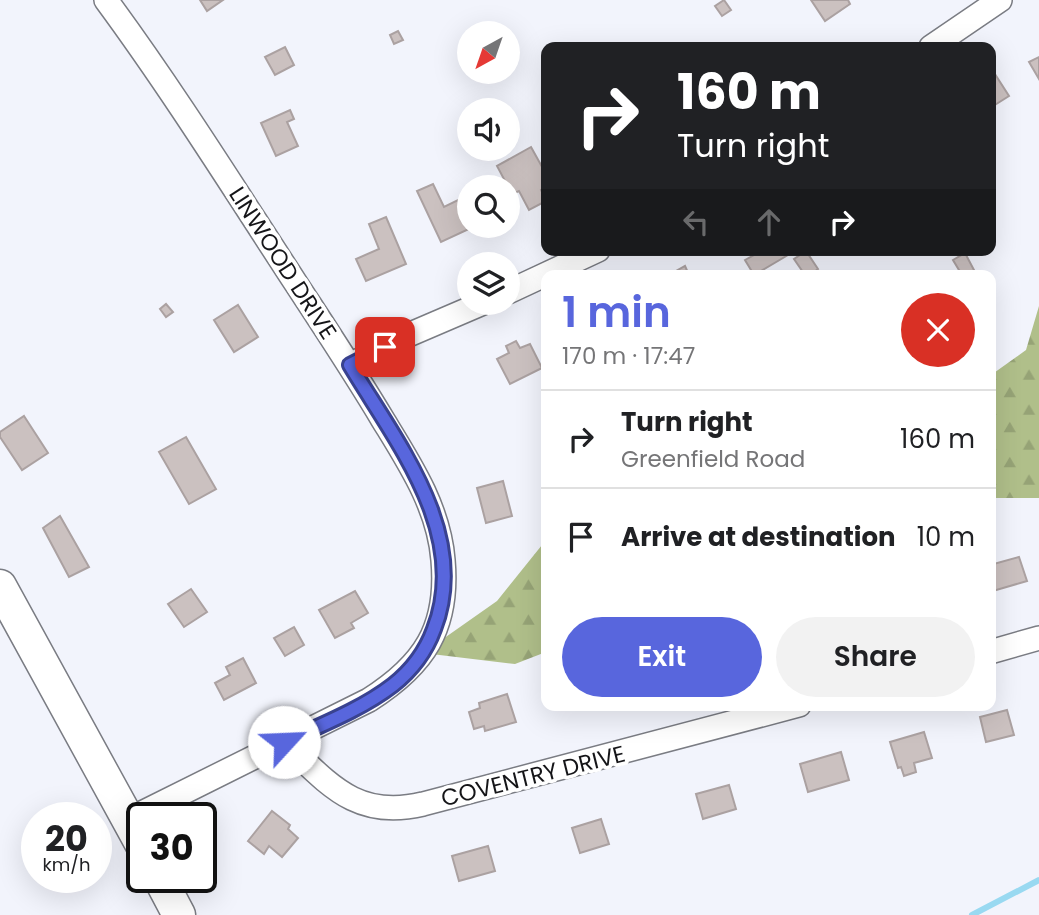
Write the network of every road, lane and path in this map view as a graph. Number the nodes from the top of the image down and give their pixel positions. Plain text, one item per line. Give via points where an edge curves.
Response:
1 (106, 0) edge
2 (1000, 0) edge
3 (938, 42) edge
4 (585, 256) edge
5 (555, 270) edge
6 (541, 277) edge
7 (520, 286) edge
8 (457, 314) edge
9 (350, 365) junction
10 (0, 586) edge
11 (1039, 638) edge
12 (996, 650) edge
13 (776, 711) edge
14 (284, 742) junction
15 (185, 802) edge
16 (126, 816) edge
17 (167, 893) edge
18 (179, 915) edge

1 - 9 street, LINWOOD DRIVE
2 - 3 street
4 - 5 street
6 - 7 street
8 - 9 street
9 - 14 street, LINWOOD DRIVE via 409,462 432,511 443,558 441,612 423,653 394,684
10 - 16 street
11 - 12 street
13 - 14 street, COVENTRY DRIVE via 395,809 372,807 349,797
14 - 15 street, LINWOOD DRIVE
17 - 18 street

